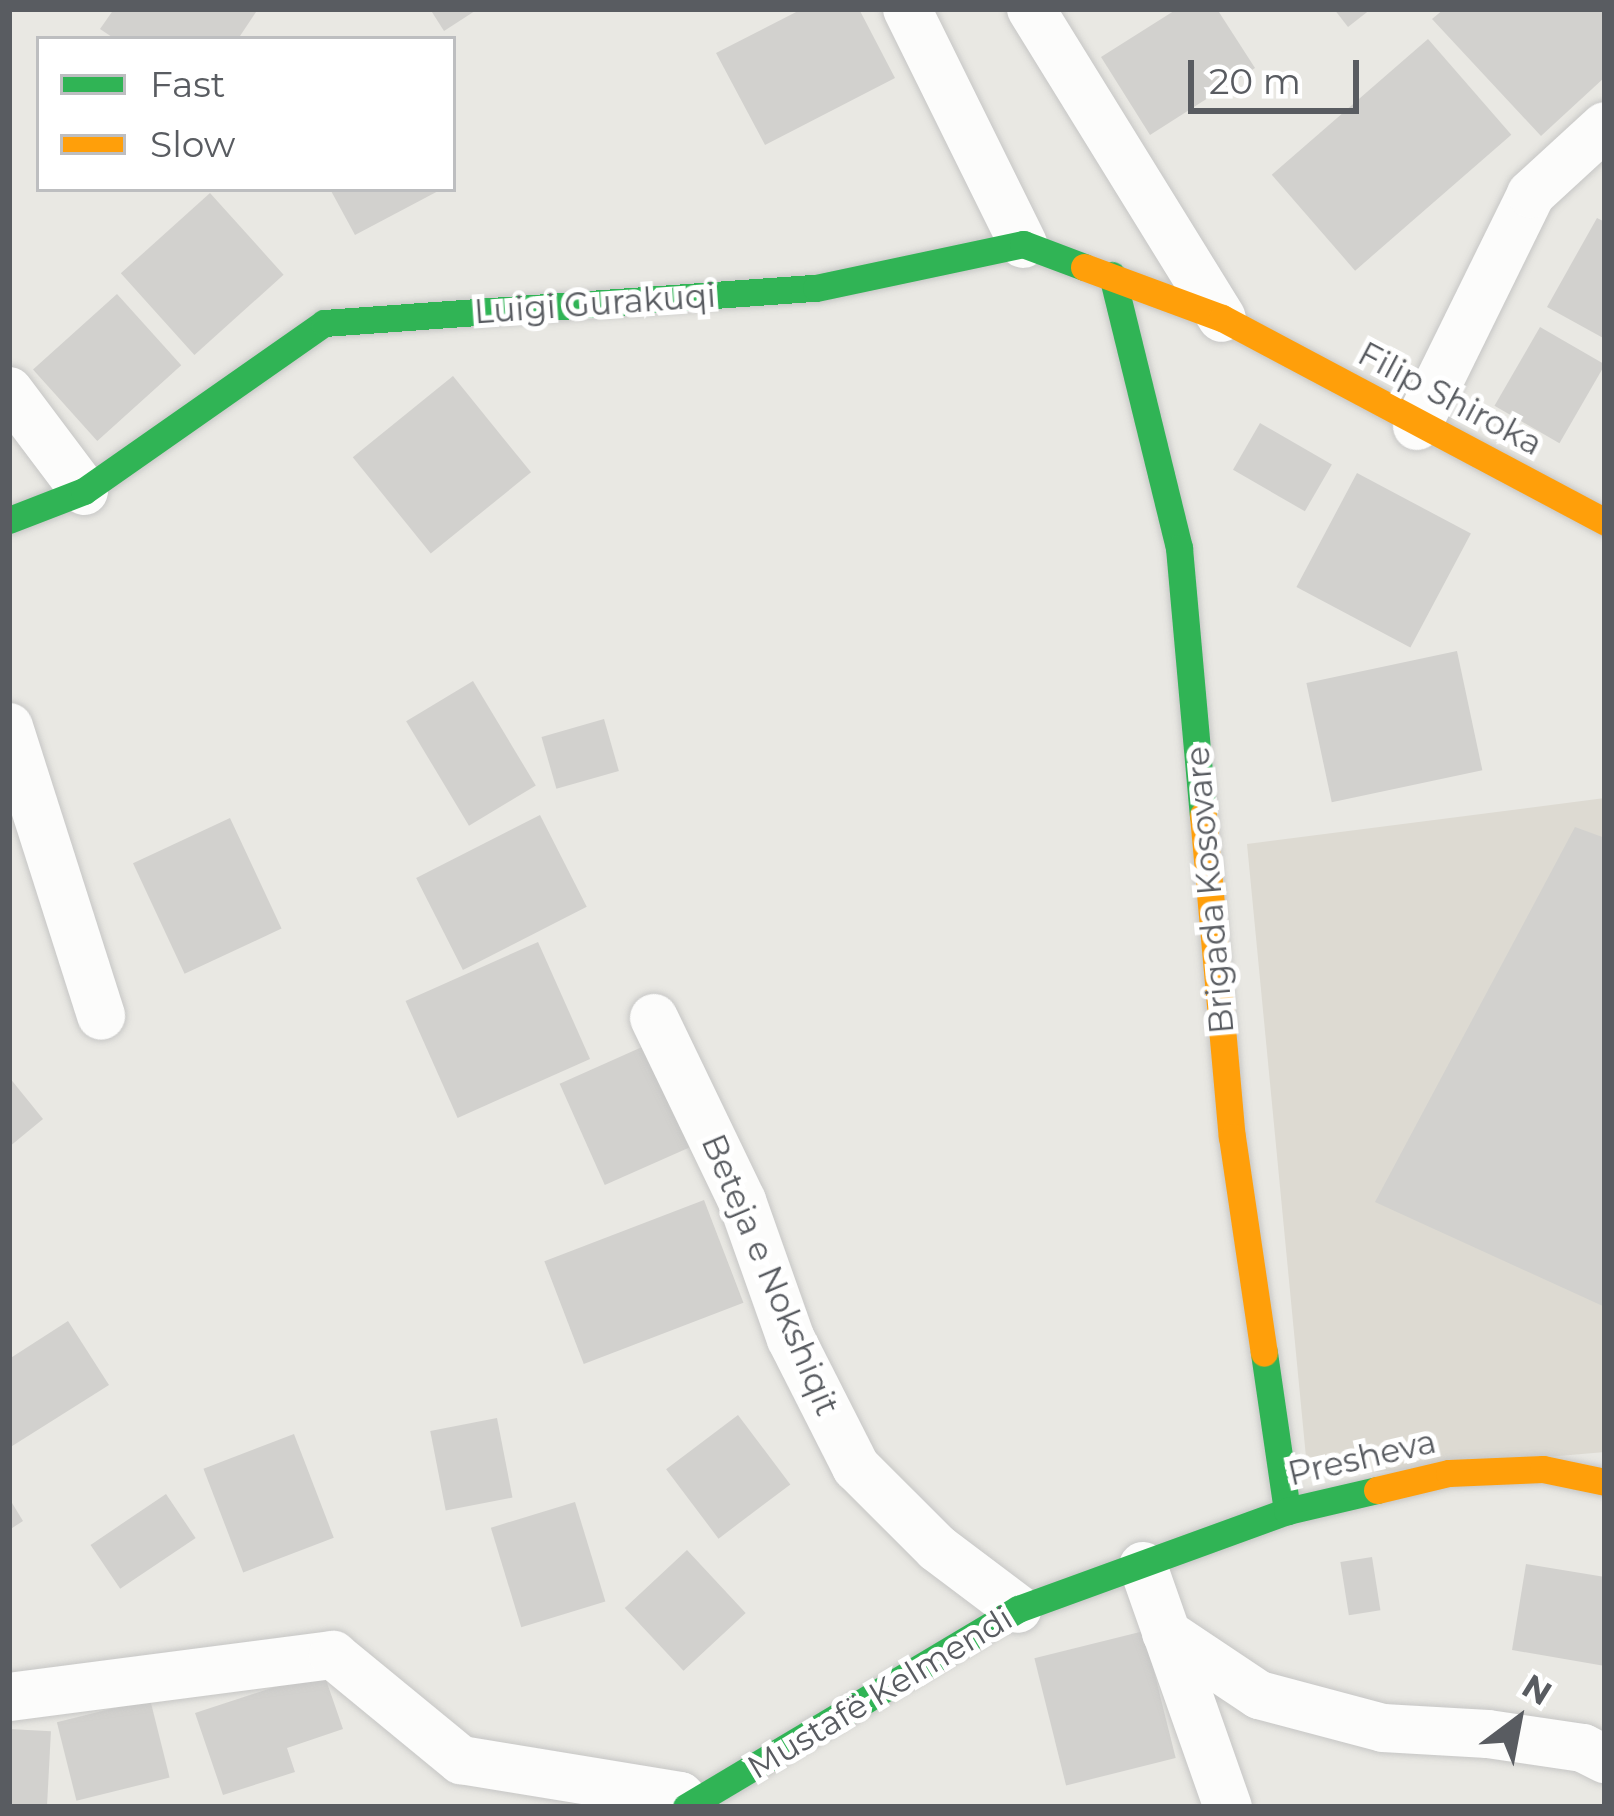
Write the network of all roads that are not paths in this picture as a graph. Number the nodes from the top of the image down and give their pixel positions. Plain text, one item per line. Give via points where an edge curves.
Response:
1 (908, 9) edge
2 (1030, 9) edge
3 (1605, 126) edge
4 (1023, 244) junction
5 (1112, 274) junction
6 (1242, 327) junction
7 (9, 391) edge
8 (1417, 426) junction
9 (84, 491) junction
10 (9, 520) edge
11 (1605, 522) edge
12 (9, 727) edge
13 (101, 1016) dead end
14 (654, 1018) dead end
15 (1605, 1482) edge
16 (1287, 1510) junction
17 (1143, 1566) junction
18 (1018, 1609) junction
19 (1166, 1634) junction
20 (9, 1697) edge
21 (1605, 1759) edge
22 (688, 1806) edge
23 (1228, 1807) edge

1 - 4 street
2 - 6 street
3 - 8 street via 1531,194
4 - 5 street
4 - 9 street, Luigi Gurakuqi via 816,288 324,323
5 - 6 street
5 - 16 street, Brigada Kosovare via 1179,548 1232,1137
6 - 8 street, Filip Shiroka
7 - 9 street
8 - 11 street, Filip Shiroka
9 - 10 street, Luigi Gurakuqi
12 - 13 street
14 - 18 street, Beteja e Nokshiqit via 742,1202 791,1339 856,1467 937,1548
15 - 16 street, Presheva via 1543,1468 1449,1473
16 - 17 street, Presheva
17 - 18 street, Mustafë Kelmendi
17 - 19 street
18 - 22 street, Mustafë Kelmendi
19 - 21 street via 1259,1695 1383,1728 1507,1737
19 - 23 street
20 - 22 street, Mustafë Kelmendi via 333,1655 461,1760 680,1796

